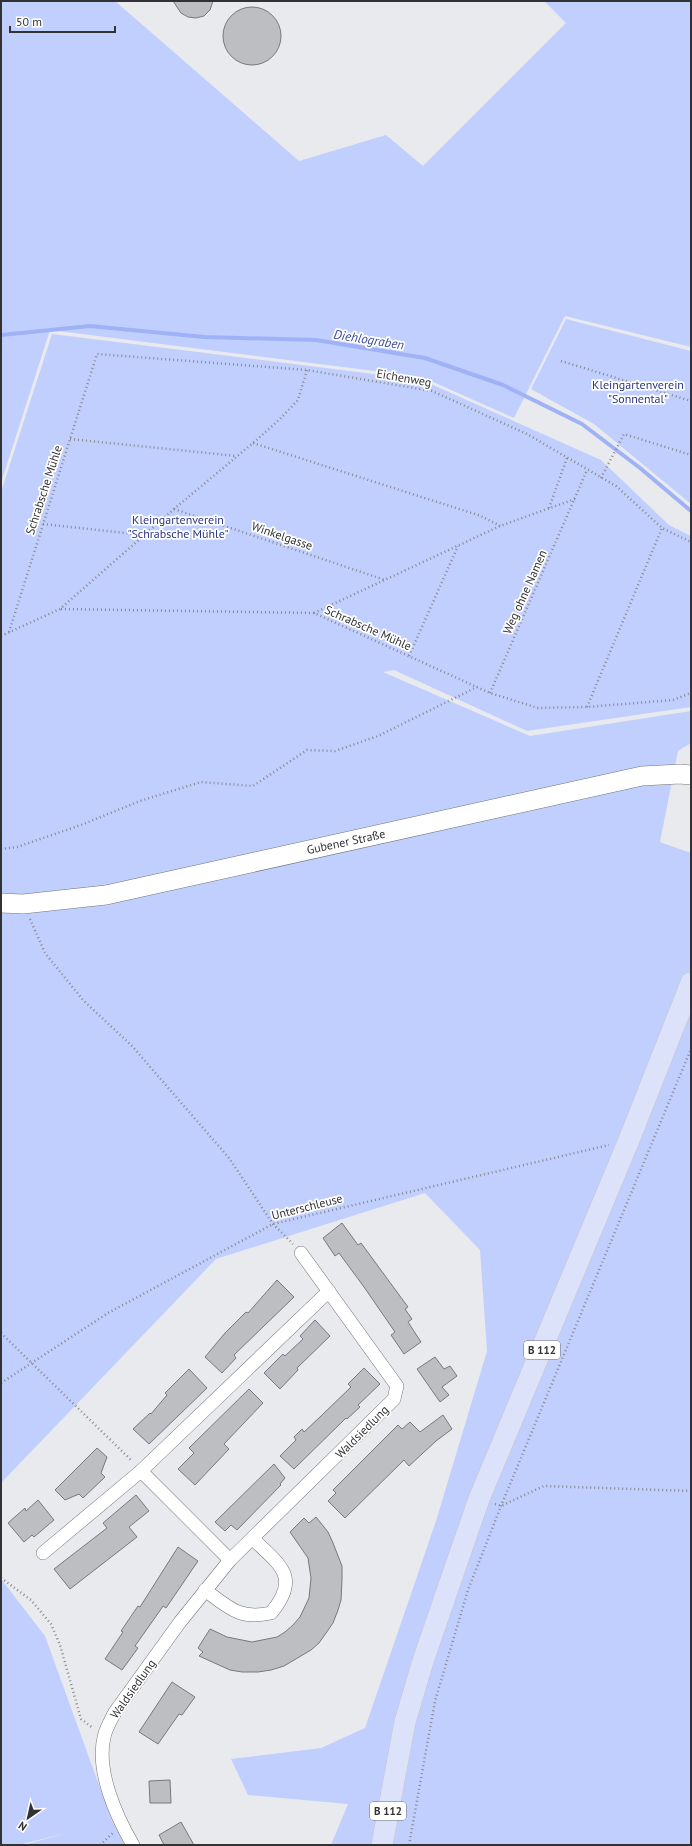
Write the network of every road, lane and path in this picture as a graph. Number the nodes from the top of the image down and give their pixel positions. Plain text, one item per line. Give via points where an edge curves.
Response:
1 (98, 354) joint
2 (561, 361) dead end
3 (307, 370) junction
4 (691, 401) edge
5 (70, 439) junction
6 (253, 443) junction
7 (691, 455) edge
8 (238, 456) junction
9 (567, 458) junction
10 (587, 470) junction
11 (601, 478) junction
12 (575, 499) junction
13 (174, 509) junction
14 (549, 509) junction
15 (43, 524) junction
16 (500, 526) junction
17 (662, 528) junction
18 (144, 535) junction
19 (691, 542) edge
20 (458, 546) junction
21 (385, 580) junction
22 (60, 609) junction
23 (314, 613) junction
24 (9, 632) junction
25 (1, 636) edge
26 (409, 656) junction
27 (477, 687) junction
28 (490, 693) junction
29 (691, 693) edge
30 (587, 707) junction
31 (691, 775) edge
32 (1, 849) edge
33 (1, 902) edge
34 (23, 904) junction
35 (691, 983) edge
36 (691, 1049) edge
37 (629, 1140) junction
38 (273, 1224) junction
39 (301, 1252) joint
40 (328, 1291) junction
41 (1, 1333) edge
42 (31, 1364) junction
43 (1, 1383) edge
44 (141, 1471) junction
45 (691, 1491) edge
46 (513, 1500) dead end
47 (253, 1539) junction
48 (42, 1553) dead end
49 (230, 1560) junction
50 (1, 1578) edge
51 (205, 1590) junction
52 (104, 1738) junction
53 (133, 1845) edge
54 (382, 1845) edge
55 (409, 1845) edge

1 - 3 path, Eichenweg
1 - 5 path, Schrabsche Mühle
2 - 4 path
3 - 6 path via 298,400 280,420
3 - 9 path, Eichenweg via 432,391 527,434
5 - 8 path
5 - 15 path, Schrabsche Mühle
6 - 8 path
6 - 16 path via 481,516
7 - 11 path via 624,434
8 - 13 path
9 - 10 path, Eichenweg
9 - 14 path
10 - 11 path, Eichenweg
10 - 12 path, Weg ohne Namen
11 - 17 path, Eichenweg via 616,486
12 - 14 path, Schrabsche Mühle
12 - 28 path, Weg ohne Namen
13 - 18 path
13 - 21 path, Winkelgasse
14 - 16 path, Schrabsche Mühle
15 - 18 path
15 - 24 path, Schrabsche Mühle
16 - 20 path, Schrabsche Mühle
17 - 19 path, Eichenweg
17 - 30 path
18 - 22 path
20 - 21 path, Schrabsche Mühle
20 - 26 path
21 - 23 path, Schrabsche Mühle
22 - 23 path
22 - 24 path
23 - 26 path, Schrabsche Mühle
24 - 25 path
26 - 27 path, Schrabsche Mühle
27 - 28 path, Schrabsche Mühle
27 - 32 path via 378,736 335,751 307,750 253,786 201,782 140,801 17,847
28 - 30 path, Schrabsche Mühle via 538,708
29 - 30 path, Schrabsche Mühle via 673,700
31 - 34 main road, Gubener Straße via 642,776 106,895
33 - 34 main road, Gubener Straße
34 - 38 path via 45,953 83,1000 132,1046 229,1158
35 - 37 main road, B 112
36 - 55 path via 468,1590 435,1701
37 - 38 path, Unterschleuse
37 - 54 main road, B 112 via 480,1499 423,1661 405,1722
38 - 39 path
38 - 42 path, Unterschleuse via 108,1313
39 - 40 street, Waldsiedlung
40 - 44 street
40 - 47 street, Waldsiedlung via 397,1386 394,1400
41 - 42 path
42 - 43 path, Unterschleuse
42 - 44 path
44 - 48 street
44 - 49 street
45 - 46 path via 544,1486
47 - 49 street, Waldsiedlung
47 - 51 street via 280,1565 285,1574 287,1583 284,1594 271,1613 256,1616 241,1613 227,1607
49 - 51 street, Waldsiedlung
50 - 52 path via 31,1600 51,1624 60,1645 80,1719
51 - 52 street, Waldsiedlung via 115,1712
52 - 53 street, Waldsiedlung via 102,1759 105,1778 121,1825

